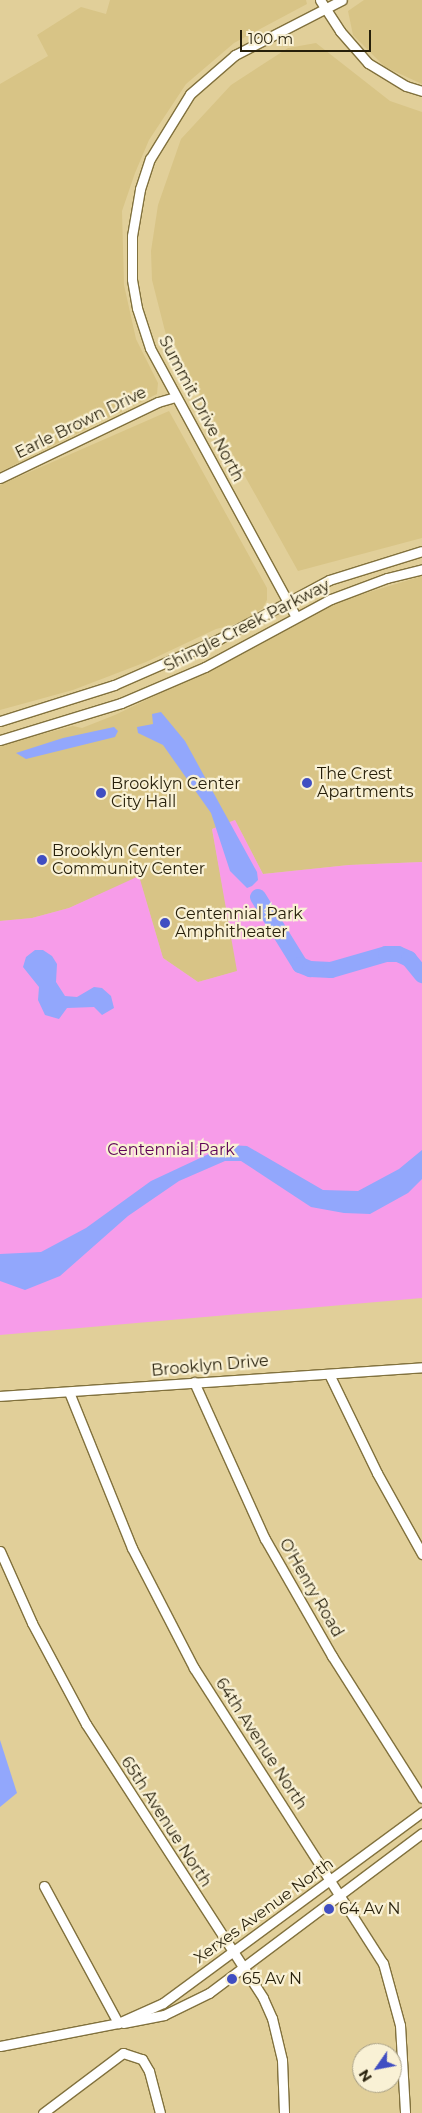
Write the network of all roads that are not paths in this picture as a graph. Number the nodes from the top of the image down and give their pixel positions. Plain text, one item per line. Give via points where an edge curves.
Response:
1 (320, 0) edge
2 (342, 0) edge
3 (326, 9) junction
4 (422, 91) edge
5 (175, 397) junction
6 (0, 478) edge
7 (422, 551) edge
8 (422, 569) edge
9 (286, 601) junction
10 (296, 617) junction
11 (0, 721) edge
12 (0, 740) edge
13 (422, 1367) edge
14 (329, 1374) junction
15 (194, 1382) junction
16 (69, 1392) junction
17 (0, 1396) edge
18 (0, 1551) edge
19 (422, 1554) edge
20 (422, 1798) edge
21 (422, 1812) edge
22 (422, 1833) edge
23 (331, 1880) junction
24 (44, 1886) dead end
25 (340, 1895) junction
26 (232, 1954) junction
27 (242, 1968) junction
28 (118, 2023) junction
29 (0, 2046) edge
30 (43, 2113) edge
31 (160, 2113) edge
32 (284, 2113) edge
33 (405, 2113) edge

1 - 3 street
2 - 3 street, Summit Drive North
3 - 4 street via 340,31 368,62 399,82
3 - 5 street, Summit Drive North via 252,45 209,76 175,116 150,159 133,222 132,279 145,334
5 - 6 street, Earle Brown Drive via 158,402
5 - 9 street, Summit Drive North
7 - 9 street, Shingle Creek Parkway via 369,565
8 - 10 street, Shingle Creek Parkway via 367,585
9 - 10 street, Summit Drive North
9 - 11 street, Shingle Creek Parkway via 219,639 143,674 60,705
10 - 12 street, Shingle Creek Parkway via 228,656 150,691 66,722
13 - 14 street, Brooklyn Drive
14 - 15 street, Brooklyn Drive
14 - 19 street via 377,1473
15 - 16 street, Brooklyn Drive
15 - 20 street, O'Henry Road via 265,1539 332,1656
16 - 17 street, Brooklyn Drive
16 - 23 street, 64th Avenue North via 132,1548 162,1609 194,1668
18 - 26 street, 65th Avenue North via 32,1623 73,1702
21 - 23 street, Xerxes Avenue North
22 - 25 street, Xerxes Avenue North
23 - 25 street, 64th Avenue North
23 - 26 street, Xerxes Avenue North
24 - 28 street
25 - 27 street, Xerxes Avenue North
25 - 33 street, 64th Avenue North via 372,1942 394,1994 401,2032
26 - 27 street, 65th Avenue North
26 - 28 street, Xerxes Avenue North via 163,2003
27 - 28 street, Xerxes Avenue North via 183,2008 142,2022
27 - 32 street, 65th Avenue North via 263,1998 272,2018 282,2060
28 - 29 street, Xerxes Avenue North
30 - 31 street via 123,2053 142,2059 149,2071

